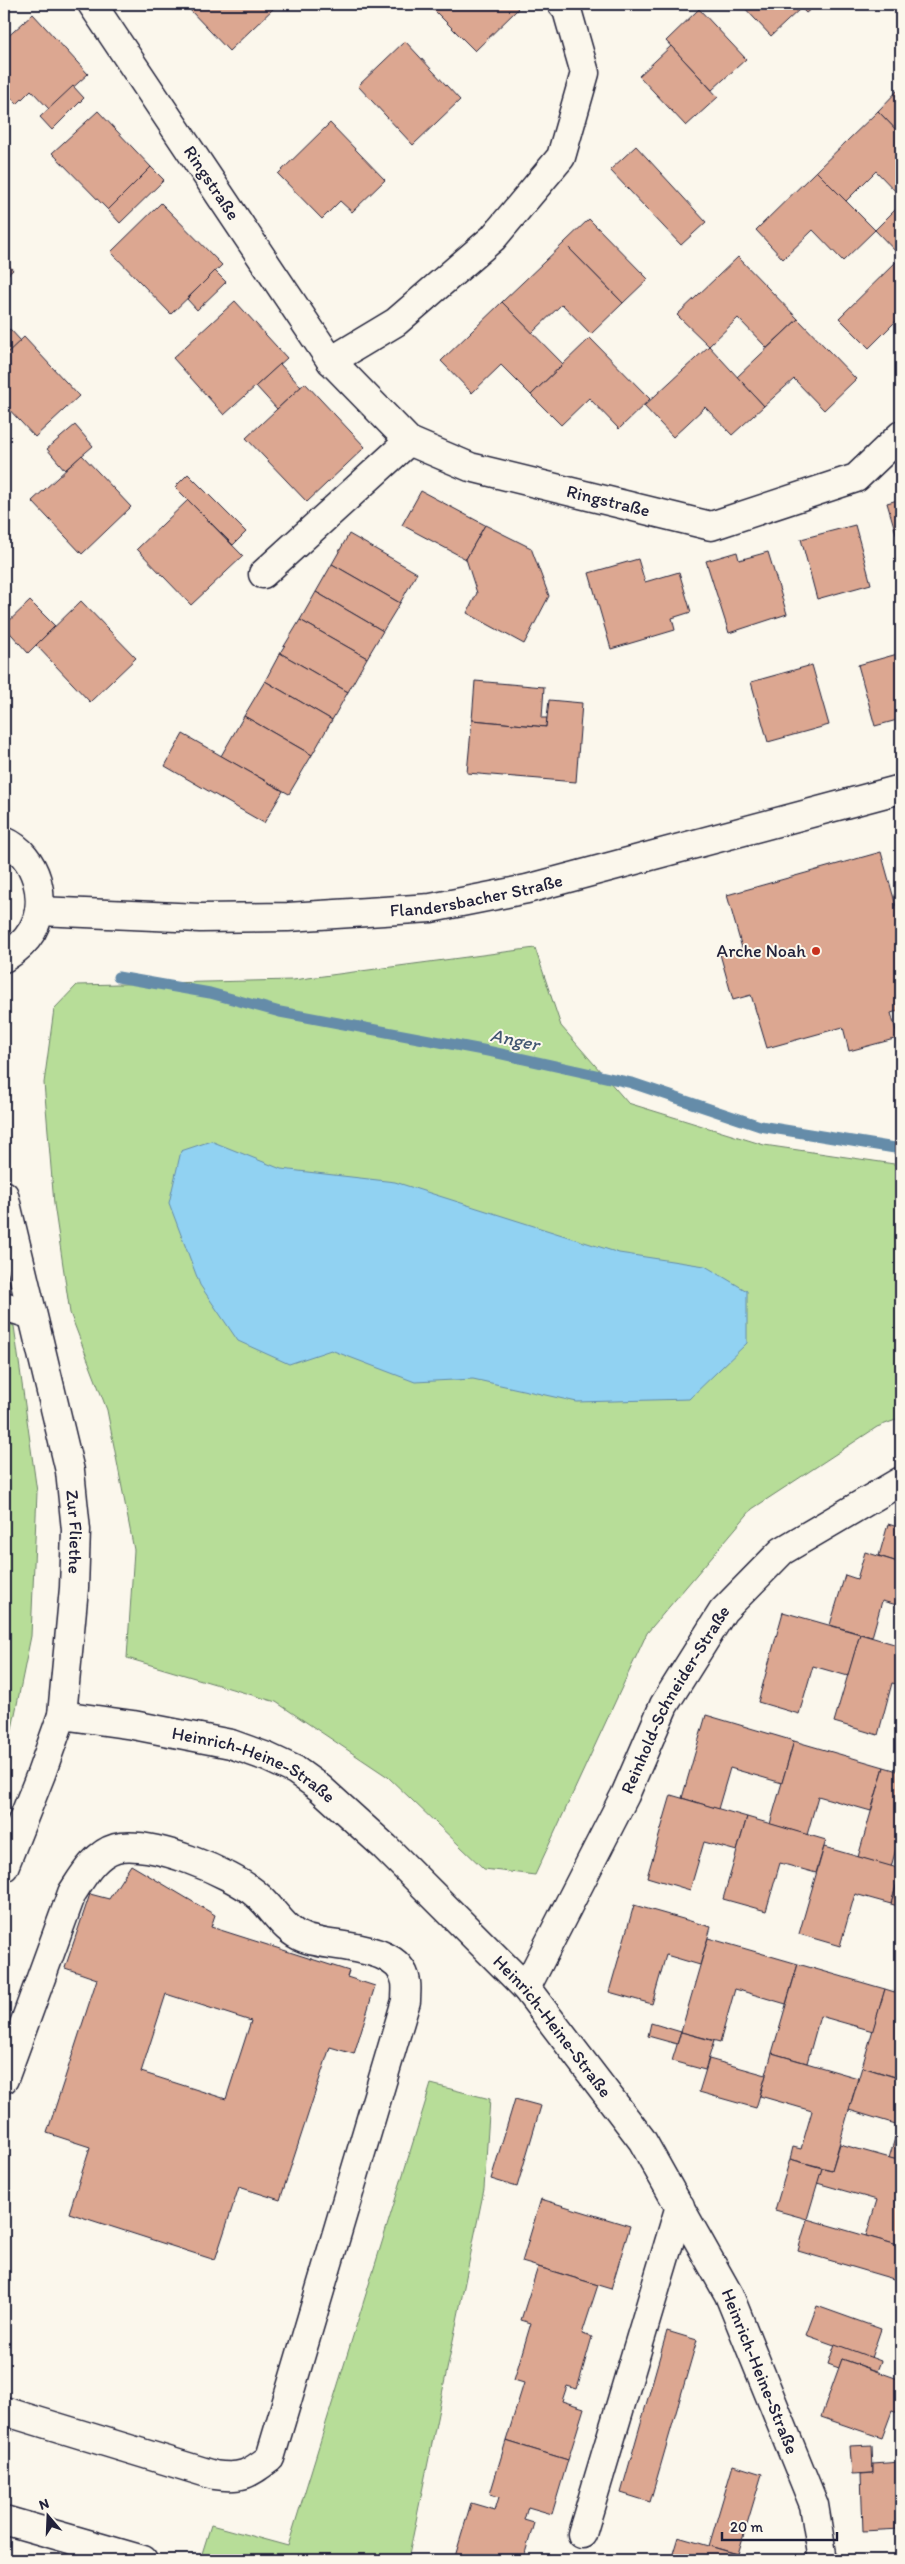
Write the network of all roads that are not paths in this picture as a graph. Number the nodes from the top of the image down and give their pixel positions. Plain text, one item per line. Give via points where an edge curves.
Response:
1 (92, 4) edge
2 (562, 4) edge
3 (330, 361) junction
4 (901, 435) edge
5 (409, 441) junction
6 (263, 574) dead end
7 (901, 789) edge
8 (4, 841) edge
9 (39, 912) junction
10 (4, 958) edge
11 (4, 1195) edge
12 (4, 1306) edge
13 (32, 1316) junction
14 (901, 1481) edge
15 (62, 1715) junction
16 (4, 1867) edge
17 (526, 1988) junction
18 (4, 2079) edge
19 (680, 2206) junction
20 (4, 2411) edge
21 (4, 2520) edge
22 (582, 2534) dead end
23 (144, 2560) edge
24 (824, 2560) edge

1 - 3 street, Ringstraße
2 - 3 street via 567,10 585,73 562,157 493,238 396,322
3 - 5 street, Ringstraße
4 - 5 street, Ringstraße via 856,478 712,526 470,467
5 - 6 street
7 - 9 street, Flandersbacher Straße via 527,889 431,908 288,918
8 - 9 street via 24,856 35,873 40,892
9 - 10 street via 32,931
11 - 13 street, Zur Fliethe
12 - 13 street
13 - 15 street, Zur Fliethe via 70,1472 76,1530
14 - 17 street, Reinhold-Schneider-Straße via 782,1551 723,1610 664,1705 625,1795
15 - 16 street, Zur Fliethe
15 - 17 street, Heinrich-Heine-Straße via 133,1724 231,1744 295,1770 320,1788 385,1847
17 - 19 street, Heinrich-Heine-Straße via 642,2140
18 - 20 street via 72,1894 87,1870 115,1848 132,1846 190,1859 216,1869 257,1894 288,1928 304,1938 380,1954 398,1965 406,1981 406,2001 270,2458 250,2473 232,2478 214,2475
19 - 22 street
19 - 24 street, Heinrich-Heine-Straße via 732,2304 814,2505
21 - 23 street

